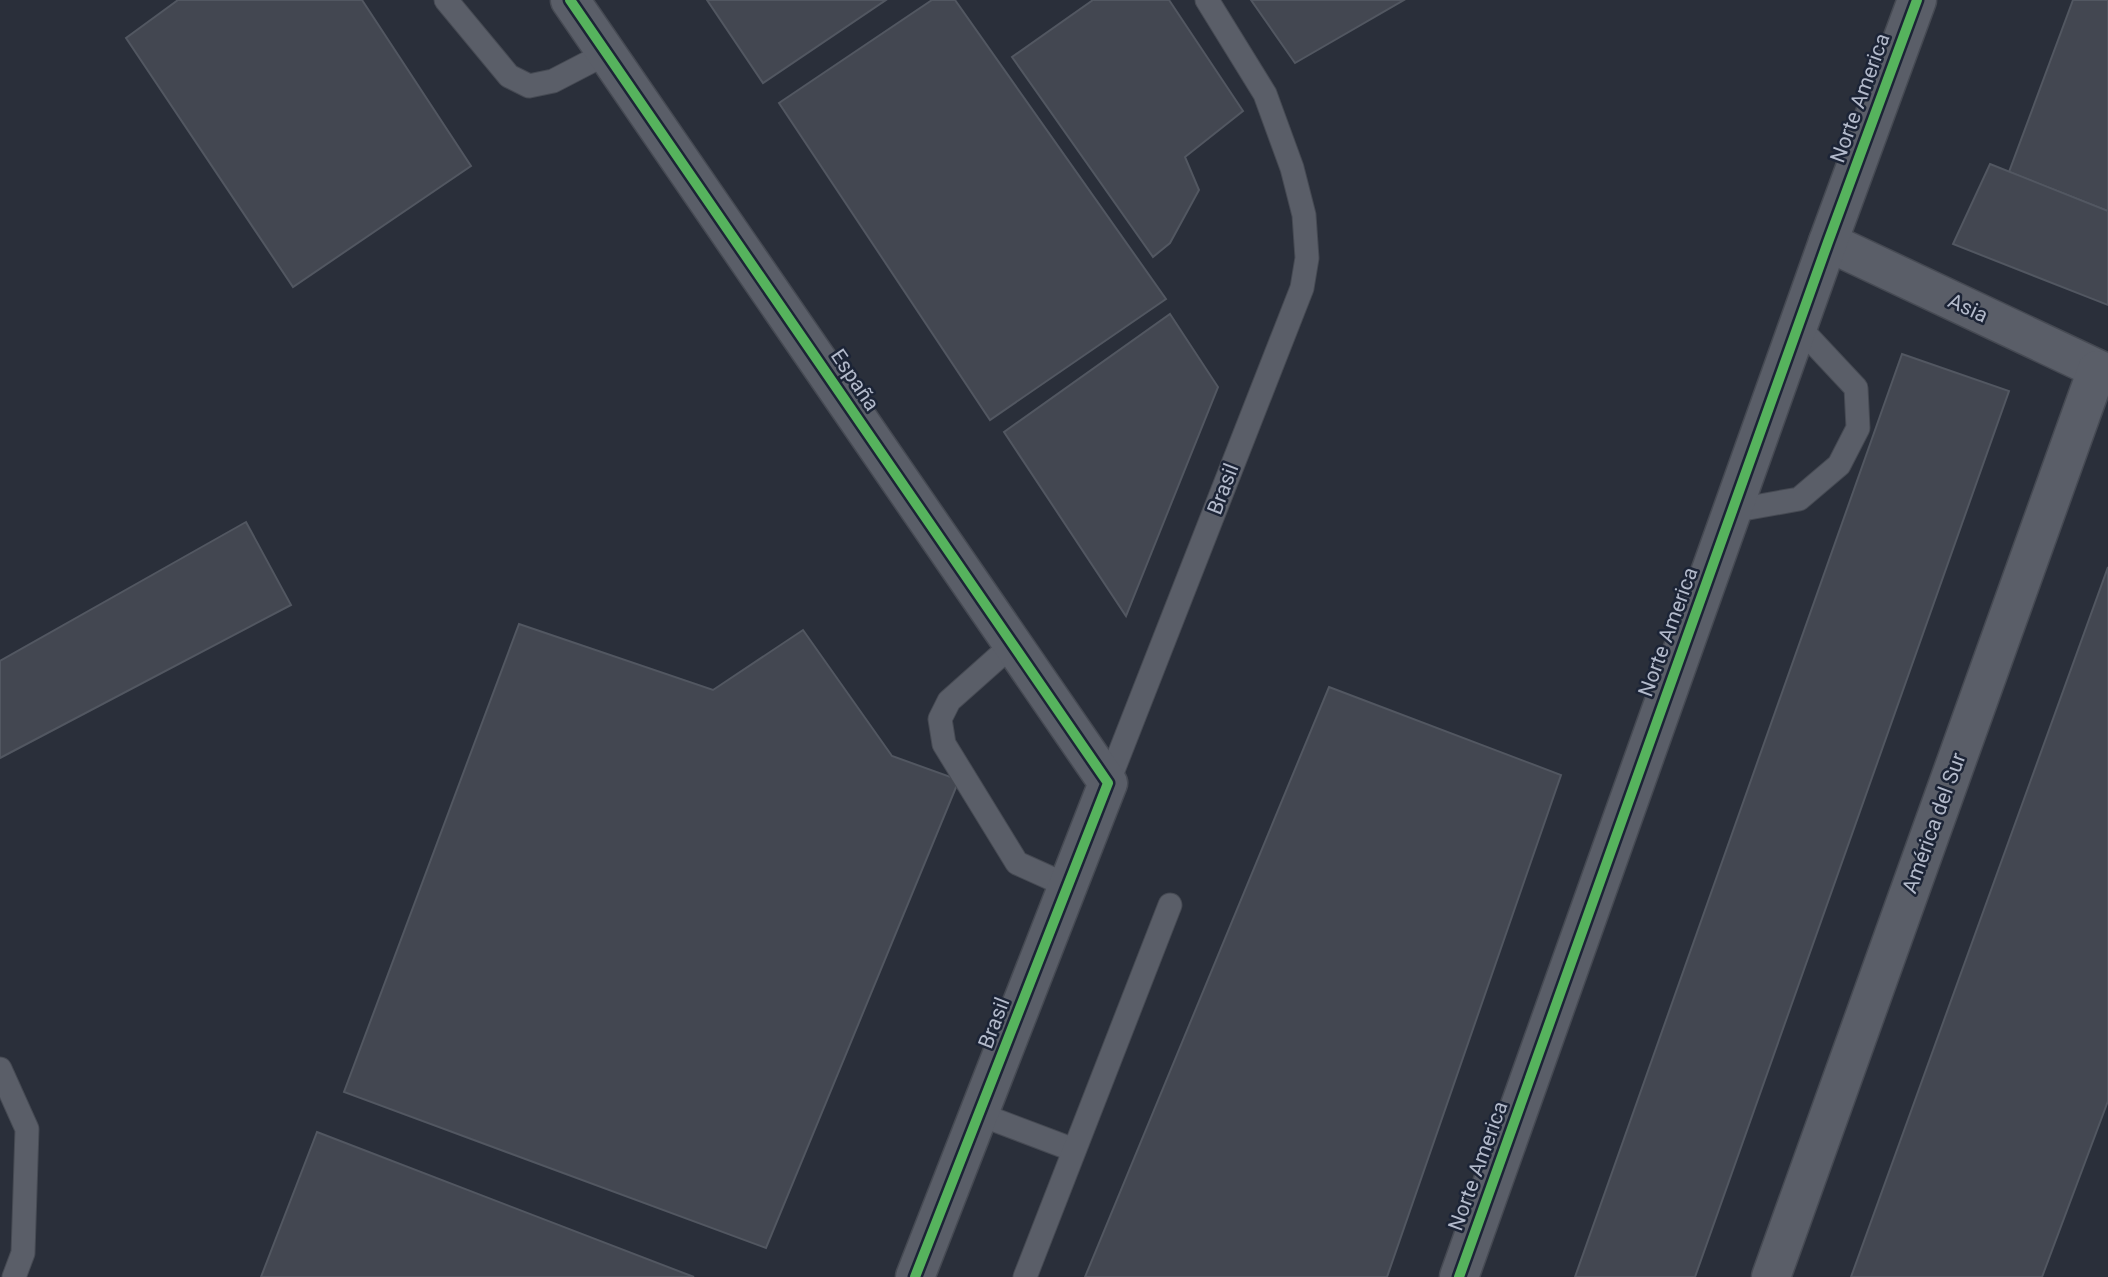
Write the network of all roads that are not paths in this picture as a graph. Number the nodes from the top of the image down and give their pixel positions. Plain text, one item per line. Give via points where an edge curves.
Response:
1 (446, 0) edge
2 (570, 0) edge
3 (1207, 0) edge
4 (1917, 0) edge
5 (607, 53) junction
6 (1828, 242) junction
7 (1798, 326) junction
8 (2103, 372) edge
9 (1732, 511) junction
10 (1013, 644) junction
11 (1108, 783) junction
12 (1068, 886) junction
13 (1170, 905) dead end
14 (0, 1069) edge
15 (979, 1114) junction
16 (1074, 1150) junction
17 (14, 1277) edge
18 (915, 1277) edge
19 (1024, 1277) edge
20 (1459, 1277) edge
21 (1771, 1277) edge

1 - 5 lane via 509,76 529,86 553,80
2 - 5 street, España
3 - 11 lane, Brasil via 1265,94 1292,168 1304,215 1307,258 1302,288
4 - 6 street, Norte America
5 - 10 street, España
6 - 7 street, Norte America
6 - 8 street, Asia
7 - 9 street, Norte America
7 - 9 lane via 1856,388 1857,428 1839,465 1799,499
8 - 21 street, América del Sur
9 - 20 street, Norte America
10 - 11 street, España
10 - 12 lane via 949,701 940,719 944,744 1017,863
11 - 12 street, Brasil
12 - 15 street, Brasil
13 - 16 lane
14 - 17 lane via 27,1129 23,1253
15 - 16 lane
15 - 18 street, Brasil
16 - 19 lane

